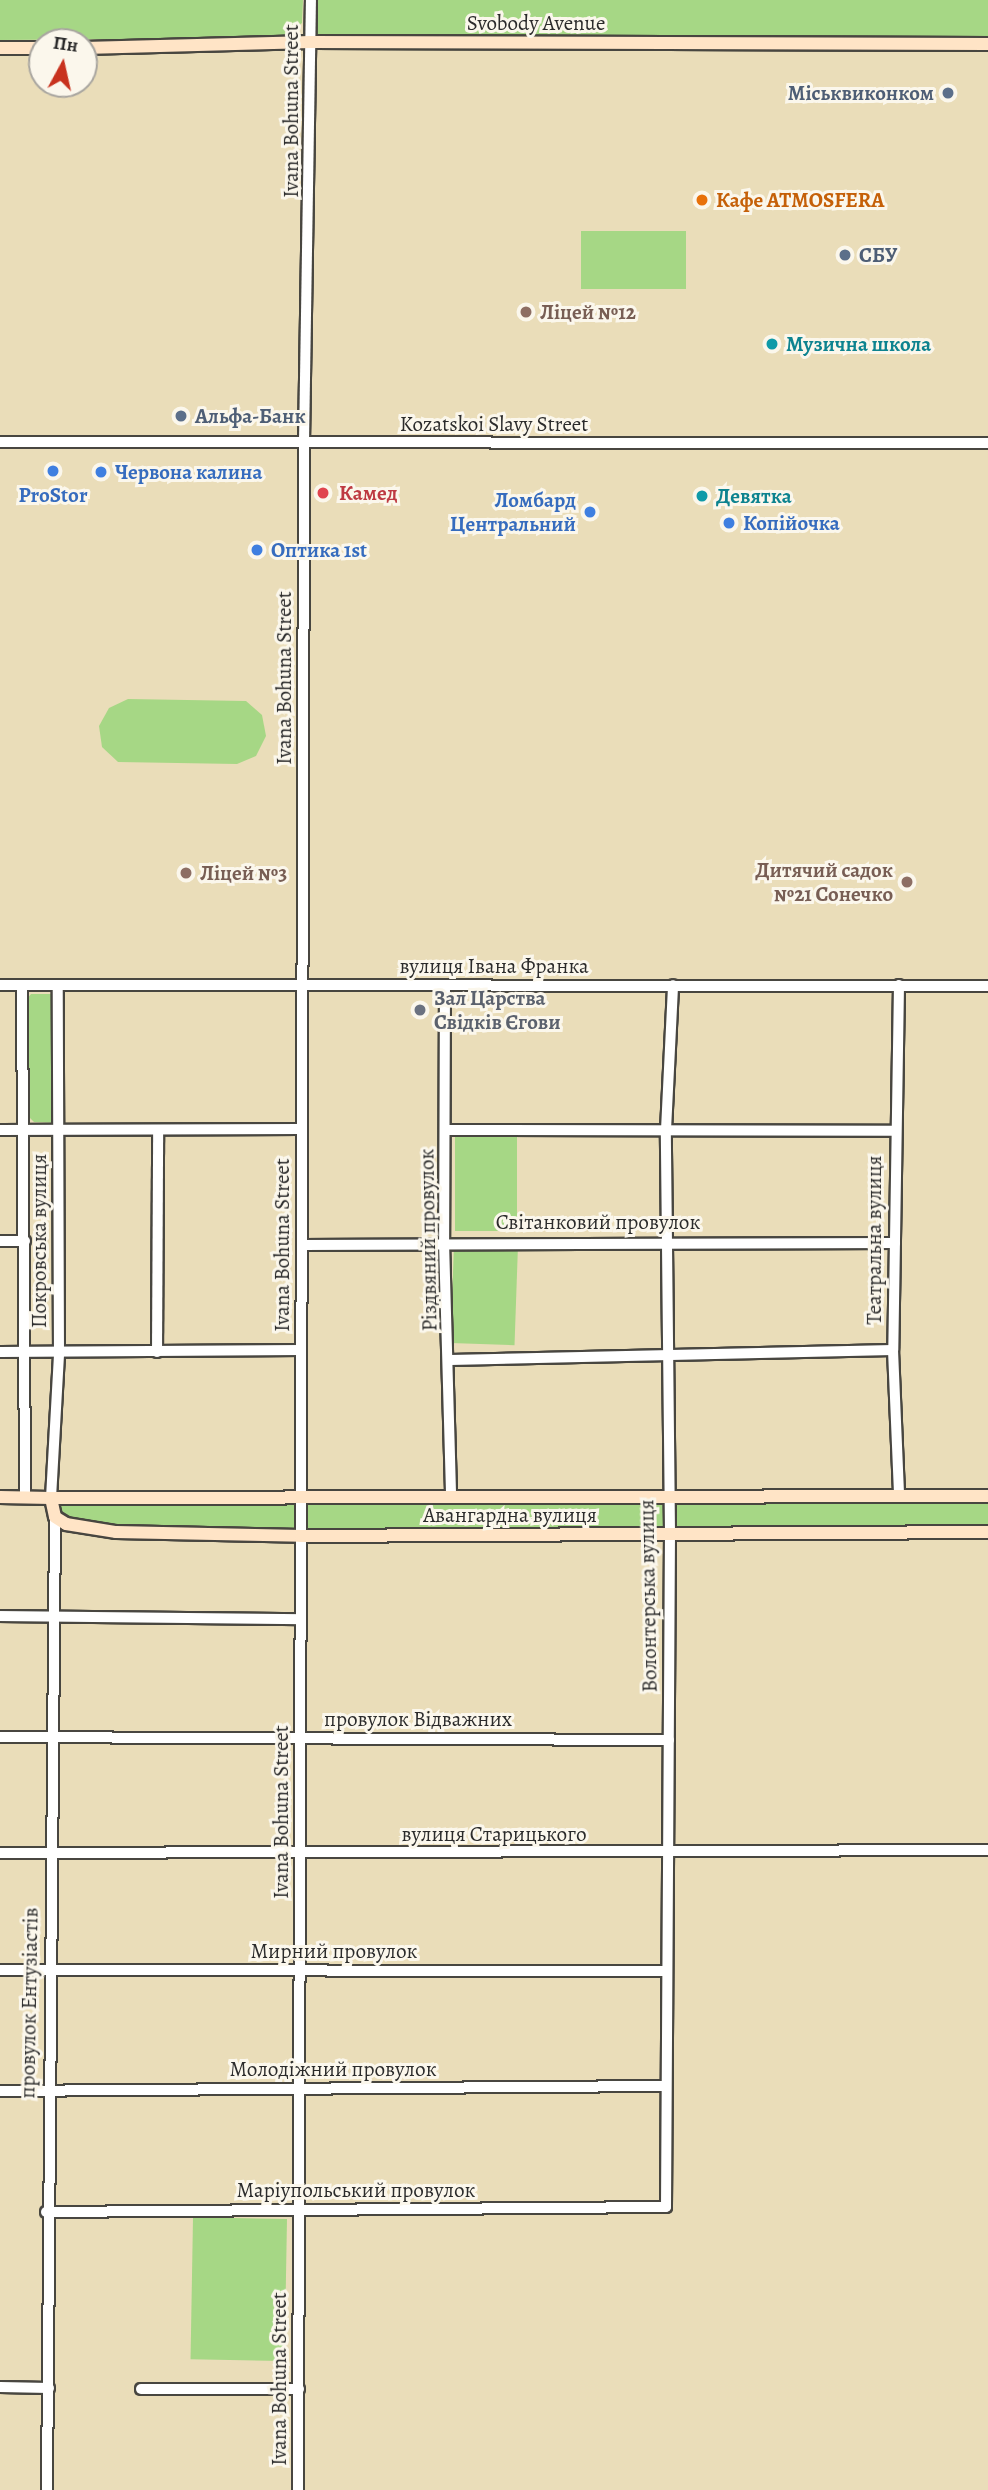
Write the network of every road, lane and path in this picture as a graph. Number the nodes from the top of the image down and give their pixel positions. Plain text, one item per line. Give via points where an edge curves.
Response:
1 (312, 0) edge
2 (311, 42) junction
3 (988, 44) edge
4 (0, 48) edge
5 (28, 48) edge
6 (98, 48) edge
7 (0, 442) edge
8 (304, 442) junction
9 (988, 443) edge
10 (0, 985) edge
11 (22, 985) junction
12 (58, 985) junction
13 (302, 985) junction
14 (445, 985) junction
15 (673, 985) junction
16 (899, 985) junction
17 (988, 986) edge
18 (301, 1129) junction
19 (0, 1130) edge
20 (23, 1130) junction
21 (58, 1130) junction
22 (158, 1130) junction
23 (445, 1130) junction
24 (666, 1130) junction
25 (894, 1131) junction
26 (0, 1241) edge
27 (24, 1241) junction
28 (667, 1241) junction
29 (444, 1242) junction
30 (895, 1243) junction
31 (302, 1245) junction
32 (301, 1350) junction
33 (893, 1350) junction
34 (0, 1352) edge
35 (27, 1352) junction
36 (157, 1352) junction
37 (59, 1354) junction
38 (669, 1355) junction
39 (450, 1360) junction
40 (452, 1494) junction
41 (301, 1495) junction
42 (666, 1495) junction
43 (899, 1495) junction
44 (988, 1496) edge
45 (0, 1497) edge
46 (25, 1497) junction
47 (51, 1498) junction
48 (55, 1517) junction
49 (670, 1532) junction
50 (988, 1532) edge
51 (301, 1536) junction
52 (0, 1616) edge
53 (52, 1616) junction
54 (300, 1619) junction
55 (0, 1737) edge
56 (51, 1737) junction
57 (300, 1738) junction
58 (668, 1740) junction
59 (988, 1850) edge
60 (0, 1853) edge
61 (50, 1853) junction
62 (300, 1853) junction
63 (668, 1853) junction
64 (0, 1970) edge
65 (48, 1970) junction
66 (300, 1970) junction
67 (667, 1971) junction
68 (666, 2086) junction
69 (299, 2089) junction
70 (47, 2090) junction
71 (0, 2091) edge
72 (666, 2207) joint
73 (299, 2210) junction
74 (46, 2212) junction
75 (0, 2387) edge
76 (49, 2388) junction
77 (141, 2389) dead end
78 (299, 2389) junction
79 (47, 2490) edge
80 (298, 2490) edge

1 - 2 street, Ivana Bohuna Street
2 - 3 street, Svobody Avenue
2 - 6 street, Svobody Avenue
2 - 8 street, Ivana Bohuna Street
4 - 5 street
7 - 8 street, Kozatskoi Slavy Street
8 - 9 street, Kozatskoi Slavy Street
8 - 13 street, Ivana Bohuna Street
10 - 11 street, вулиця Івана Франка
11 - 12 street, вулиця Івана Франка
11 - 20 street, Покровська вулиця
12 - 13 street, вулиця Івана Франка
12 - 21 street, Покровська вулиця
13 - 14 street, вулиця Івана Франка
13 - 18 street, Ivana Bohuna Street
14 - 15 street, вулиця Івана Франка
14 - 23 street, Різдвяний провулок
15 - 16 street, вулиця Івана Франка
15 - 24 street, Волонтерська вулиця
16 - 17 street, вулиця Івана Франка
16 - 25 street, Театральна вулиця
18 - 22 street
18 - 31 street, Ivana Bohuna Street
19 - 20 street
20 - 21 street
20 - 27 street, Покровська вулиця
21 - 22 street
21 - 37 street, Покровська вулиця
22 - 36 street
23 - 24 street
23 - 29 street, Різдвяний провулок
24 - 25 street
24 - 28 street, Волонтерська вулиця
25 - 30 street, Театральна вулиця
26 - 27 street
27 - 35 street, Покровська вулиця
28 - 29 street, Світанковий провулок
28 - 30 street, Світанковий провулок
28 - 38 street, Волонтерська вулиця
29 - 31 street, Світанковий провулок
29 - 39 street, Різдвяний провулок
30 - 33 street, Театральна вулиця
31 - 32 street, Ivana Bohuna Street
32 - 36 street
32 - 41 street, Ivana Bohuna Street
33 - 38 street
33 - 43 street, Театральна вулиця
34 - 35 street
35 - 37 street
35 - 46 street, Покровська вулиця
36 - 37 street
37 - 47 street, Покровська вулиця
38 - 39 street
38 - 42 street, Волонтерська вулиця
39 - 40 street, Різдвяний провулок
40 - 41 street, Авангардна вулиця
40 - 42 street, Авангардна вулиця
41 - 47 street, Авангардна вулиця
41 - 51 street, Ivana Bohuna Street
42 - 43 street, Авангардна вулиця
42 - 49 street, Волонтерська вулиця
43 - 44 street, Авангардна вулиця
45 - 46 street, Авангардна вулиця
46 - 47 street, Авангардна вулиця
47 - 48 street
48 - 51 street, Авангардна вулиця via 66,1524 116,1532
48 - 53 street, провулок Ентузіастів
49 - 50 street, Авангардна вулиця
49 - 51 street, Авангардна вулиця
49 - 58 street, Волонтерська вулиця
51 - 54 street, Ivana Bohuna Street
52 - 53 street
53 - 54 street
53 - 56 street, провулок Ентузіастів
54 - 57 street, Ivana Bohuna Street
55 - 56 street, провулок Відважних
56 - 57 street, провулок Відважних
56 - 61 street, провулок Ентузіастів
57 - 58 street, провулок Відважних
57 - 62 street, Ivana Bohuna Street
58 - 63 street, Волонтерська вулиця
59 - 63 street, вулиця Старицького
60 - 61 street, вулиця Старицького
61 - 62 street, вулиця Старицького
61 - 65 street, провулок Ентузіастів
62 - 63 street, вулиця Старицького
62 - 66 street, Ivana Bohuna Street
63 - 67 street, Волонтерська вулиця
64 - 65 street, Мирний провулок
65 - 66 street, Мирний провулок
65 - 70 street, провулок Ентузіастів
66 - 67 street, Мирний провулок
66 - 69 street, Ivana Bohuna Street
67 - 68 street, Волонтерська вулиця
68 - 69 street, Молодіжний провулок
68 - 72 street, Волонтерська вулиця
69 - 70 street, Молодіжний провулок
69 - 73 street, Ivana Bohuna Street
70 - 71 street, Молодіжний провулок
70 - 74 street, провулок Ентузіастів
72 - 73 street, Маріупольський провулок
73 - 74 street, Маріупольський провулок
73 - 78 street, Ivana Bohuna Street
74 - 76 street, провулок Ентузіастів
75 - 76 street
76 - 79 street, провулок Ентузіастів
77 - 78 street
78 - 80 street, Ivana Bohuna Street

